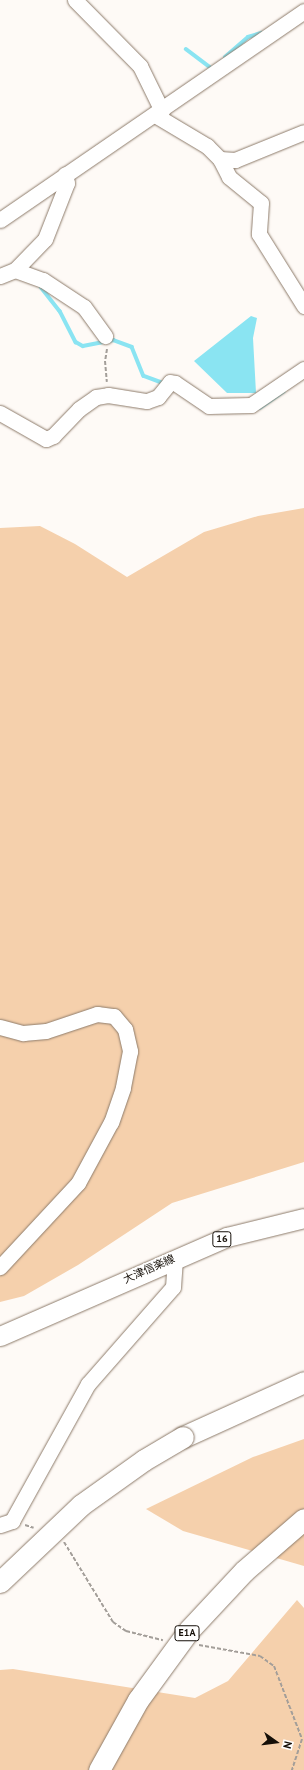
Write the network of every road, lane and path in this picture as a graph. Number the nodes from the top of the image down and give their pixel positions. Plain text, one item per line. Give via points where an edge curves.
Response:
1 (75, 0) edge
2 (304, 11) edge
3 (158, 113) junction
4 (304, 132) edge
5 (220, 159) junction
6 (65, 174) junction
7 (0, 220) edge
8 (15, 270) junction
9 (0, 276) edge
10 (304, 306) edge
11 (107, 340) joint
12 (304, 368) edge
13 (108, 395) junction
14 (0, 413) edge
15 (0, 1027) edge
16 (304, 1218) edge
17 (174, 1258) junction
18 (0, 1267) edge
19 (0, 1336) edge
20 (304, 1382) edge
21 (304, 1519) edge
22 (0, 1525) edge
23 (0, 1582) edge
24 (99, 1770) edge

1 - 3 street via 140,66
2 - 3 street
3 - 5 street
3 - 6 street
4 - 5 street via 235,160
5 - 10 street via 229,177 261,203 259,234
6 - 7 street
6 - 8 street via 67,183 45,239
8 - 9 street
8 - 11 street via 43,280 84,307
11 - 13 path via 105,361
12 - 13 street via 251,405 209,406 183,387 168,385 158,396 147,401
13 - 14 street via 96,397 79,409 53,436 46,439
15 - 18 street via 23,1033 46,1031 97,1014 114,1016 125,1029 130,1051 123,1088 111,1122 78,1183
16 - 17 main road, 大津信楽線 / 16 via 227,1237
17 - 19 main road, 大津信楽線 / 16
17 - 22 street via 173,1287 88,1384 12,1521
20 - 23 highway, bridge via 183,1437 144,1460 80,1505
21 - 24 highway, E1A, bridge via 244,1571 189,1630 138,1700

